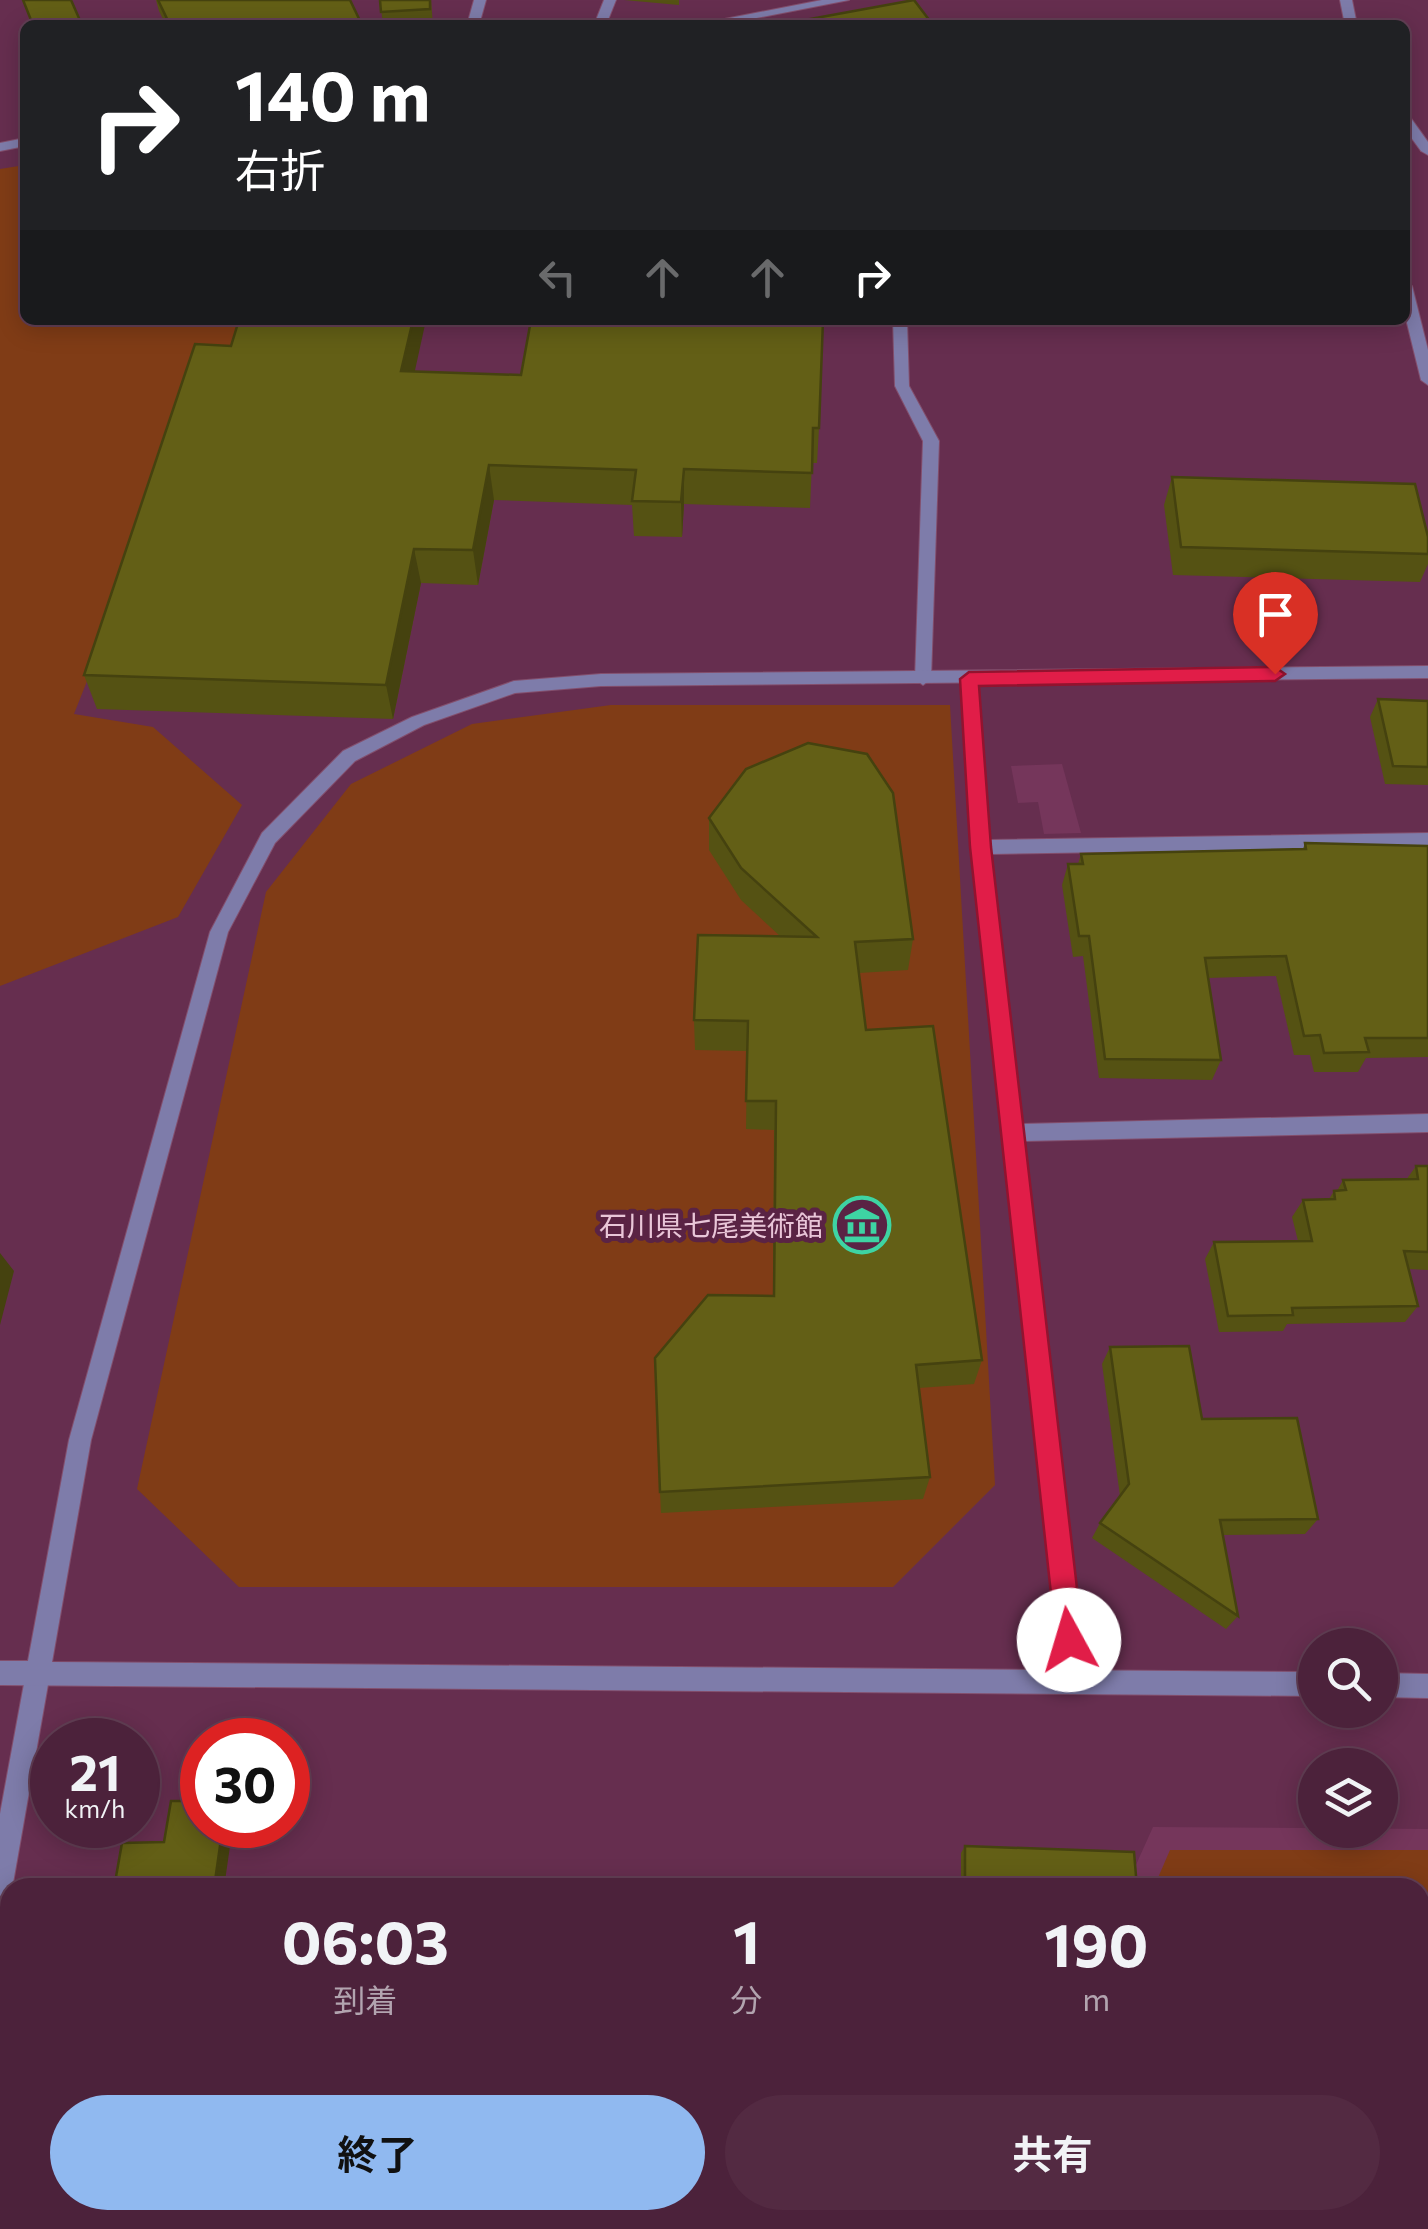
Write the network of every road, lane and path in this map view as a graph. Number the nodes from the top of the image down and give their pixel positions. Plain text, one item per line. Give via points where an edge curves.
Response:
1 (843, 0) edge
2 (729, 20) edge
3 (1410, 127) edge
4 (1427, 150) edge
5 (1410, 306) edge
6 (900, 325) edge
7 (1428, 380) edge
8 (1428, 672) edge
9 (923, 679) junction
10 (969, 679) junction
11 (1428, 840) edge
12 (981, 847) junction
13 (1428, 1123) edge
14 (1016, 1133) junction
15 (0, 1673) edge
16 (38, 1673) junction
17 (1074, 1679) junction
18 (1298, 1684) edge
19 (1398, 1685) edge
20 (1428, 1686) edge
21 (1, 1878) edge

1 - 2 street
3 - 4 street
5 - 7 street
6 - 9 street via 902,386 931,440
8 - 10 street
9 - 10 street
9 - 16 street via 601,680 514,688 418,722 349,756 268,838 214,950 80,1440
10 - 12 street
11 - 12 street
12 - 14 street
13 - 14 street
14 - 17 street
15 - 16 street
16 - 17 street
16 - 21 street
17 - 18 street
19 - 20 street

